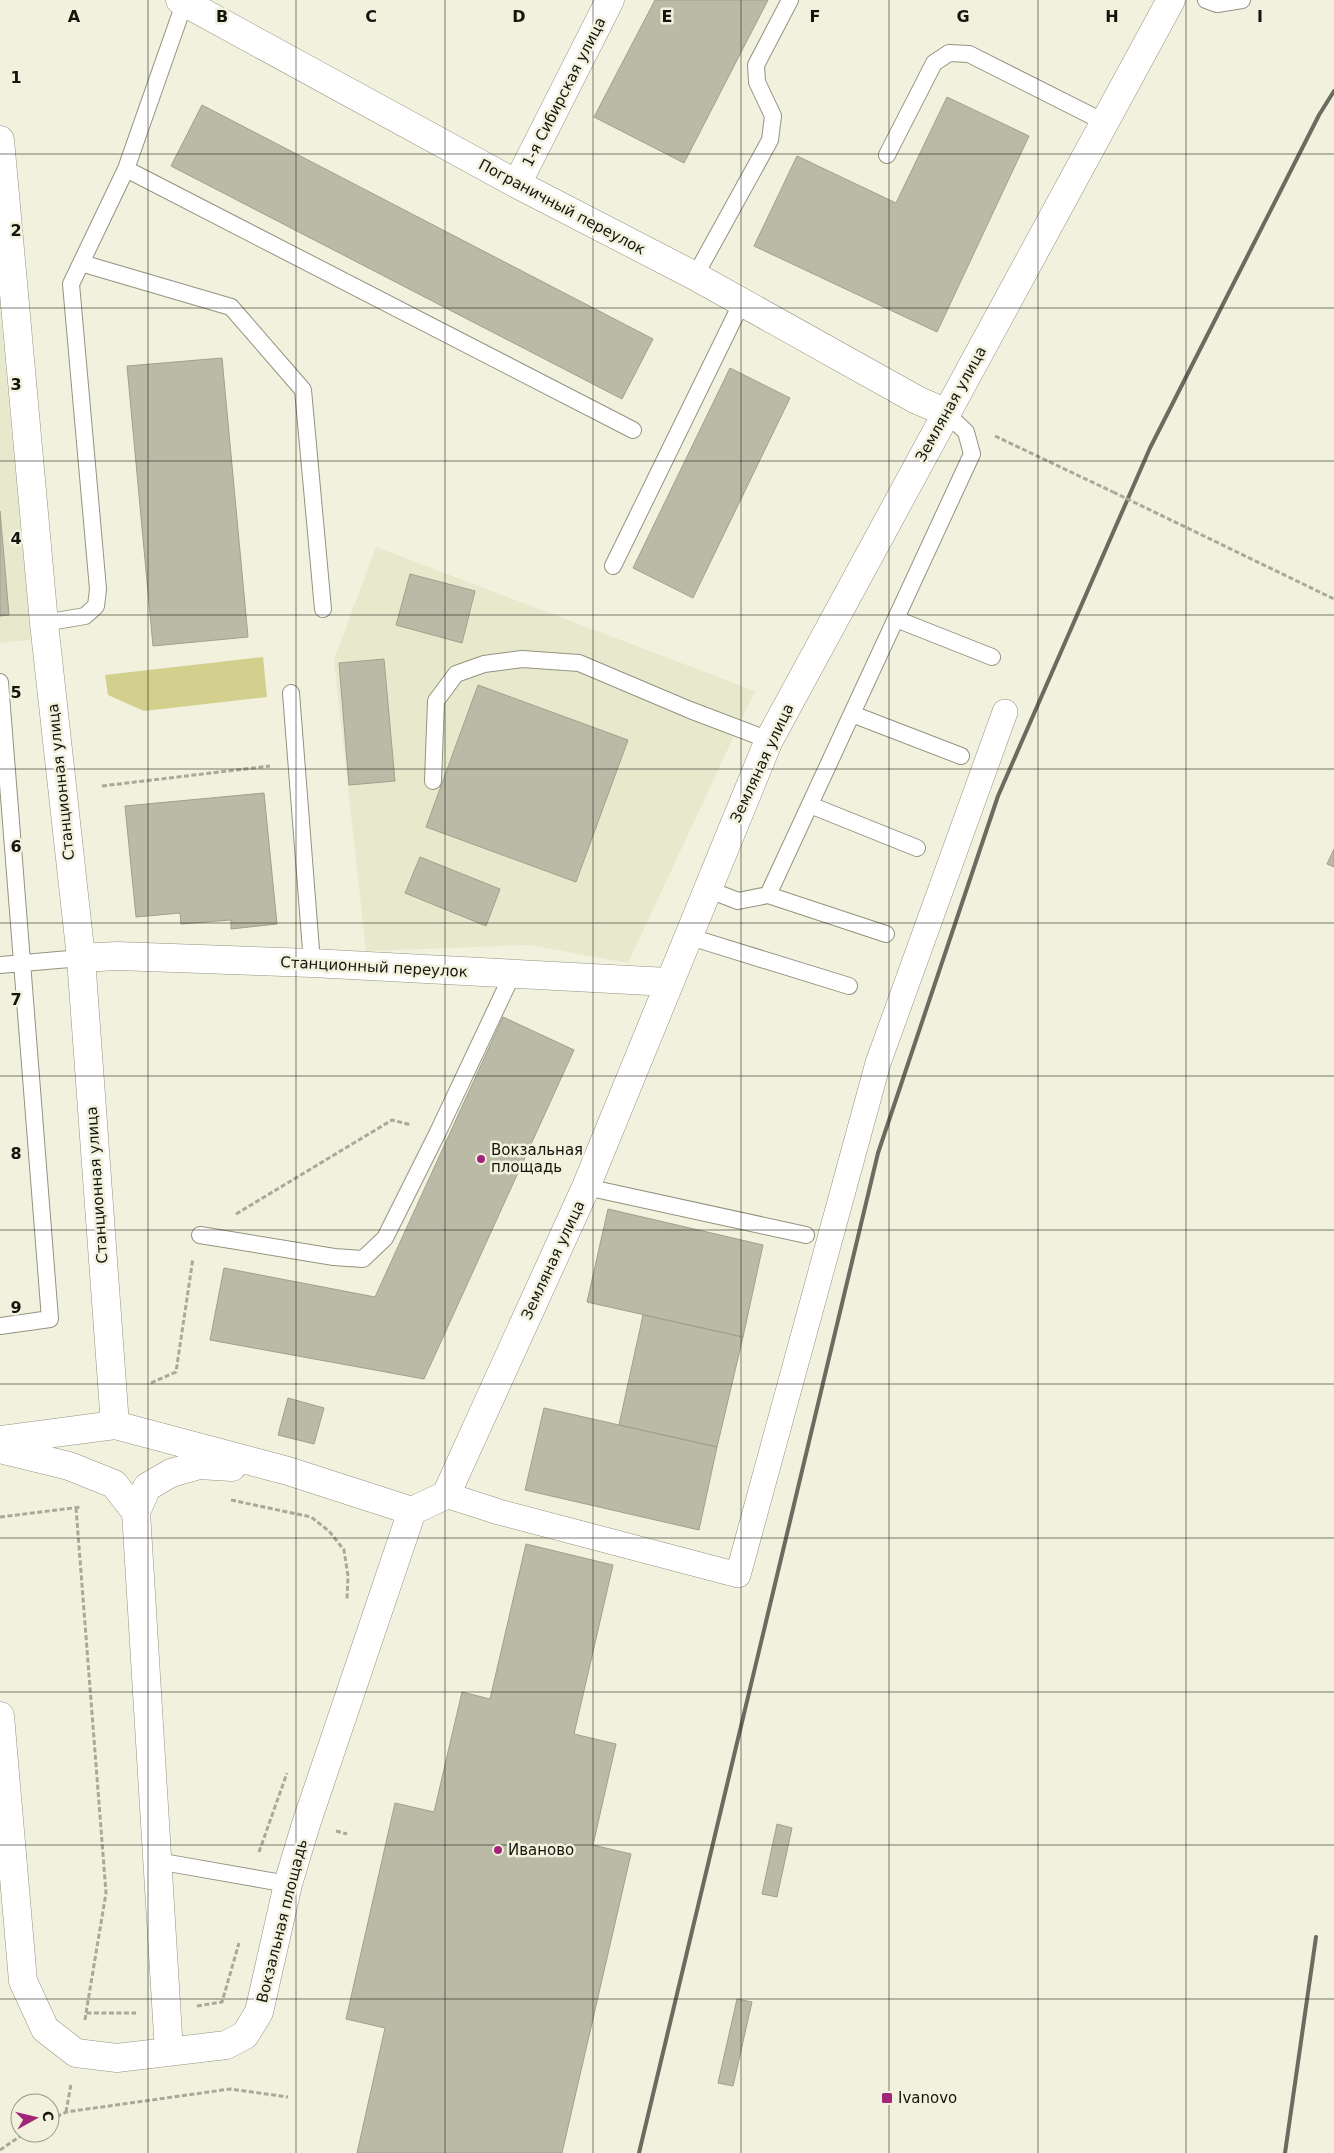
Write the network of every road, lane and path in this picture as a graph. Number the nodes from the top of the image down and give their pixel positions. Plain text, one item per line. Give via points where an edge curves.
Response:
1 (610, 0) edge
2 (790, 0) edge
3 (1170, 0) edge
4 (1206, 0) edge
5 (1242, 0) edge
6 (182, 1) edge
7 (1106, 123) junction
8 (0, 140) edge
9 (887, 155) dead end
10 (126, 170) junction
11 (517, 184) junction
12 (81, 263) junction
13 (695, 276) junction
14 (742, 302) junction
15 (945, 412) junction
16 (633, 430) dead end
17 (1033, 454) dead end
18 (613, 566) dead end
19 (1334, 599) edge
20 (323, 609) dead end
21 (896, 619) junction
22 (44, 623) junction
23 (992, 657) dead end
24 (0, 682) edge
25 (291, 693) dead end
26 (1004, 712) dead end
27 (852, 714) junction
28 (769, 740) junction
29 (961, 756) dead end
30 (296, 763) junction
31 (433, 781) dead end
32 (102, 786) dead end
33 (810, 805) junction
34 (917, 848) dead end
35 (707, 889) junction
36 (768, 895) junction
37 (886, 934) dead end
38 (687, 936) junction
39 (80, 958) junction
40 (24, 963) junction
41 (312, 963) junction
42 (0, 965) edge
43 (512, 975) junction
44 (668, 982) junction
45 (849, 986) dead end
46 (586, 1187) junction
47 (200, 1235) dead end
48 (806, 1235) dead end
49 (0, 1326) edge
50 (115, 1425) junction
51 (0, 1440) edge
52 (0, 1449) edge
53 (288, 1471) junction
54 (446, 1495) junction
55 (225, 1499) dead end
56 (131, 1507) junction
57 (76, 1508) junction
58 (412, 1510) junction
59 (0, 1517) edge
60 (346, 1604) dead end
61 (0, 1716) edge
62 (288, 1768) dead end
63 (157, 1861) junction
64 (254, 1878) junction
65 (288, 1884) junction
66 (241, 1939) dead end
67 (166, 2010) junction
68 (86, 2014) junction
69 (168, 2052) junction
70 (76, 2053) junction
71 (288, 2097) dead end
72 (66, 2112) junction
73 (60, 2115) edge

1 - 11 street, 1-я Сибирская улица
2 - 13 lane via 756,65 756,82 773,116 770,140
3 - 7 street, Земляная улица
4 - 5 lane via 1217,4
6 - 10 lane
6 - 11 street, Пограничный переулок
7 - 9 lane via 969,54 949,53 934,63
7 - 15 street, Земляная улица
8 - 22 street, Станционная улица
10 - 12 lane
10 - 16 lane
11 - 13 street, Пограничный переулок
12 - 20 lane via 231,307 303,390
12 - 22 lane via 71,284 98,589 96,606 85,616
13 - 14 street, Пограничный переулок
14 - 15 street, Пограничный переулок via 917,400
14 - 18 lane
15 - 21 lane via 966,432 972,454
15 - 28 street, Земляная улица
17 - 19 path, bridge
21 - 23 lane
21 - 27 lane
22 - 39 street, Станционная улица
24 - 40 lane
25 - 30 lane
26 - 54 street via 878,1063 738,1576
27 - 29 lane
27 - 33 lane
28 - 31 lane via 578,663 522,659 484,664 456,674 436,701
28 - 35 street, Земляная улица
30 - 32 path
30 - 41 lane
33 - 34 lane
33 - 36 lane
35 - 36 lane via 738,901
35 - 38 street, Земляная улица
36 - 37 lane
38 - 44 street, Земляная улица
38 - 45 lane
39 - 40 lane
39 - 41 street, Станционный переулок via 117,956
39 - 50 street, Станционная улица
40 - 42 lane
40 - 49 lane via 50,1319
41 - 43 street, Станционный переулок
43 - 44 street, Станционный переулок
43 - 47 lane via 385,1238 363,1259
44 - 46 street, Земляная улица
46 - 48 lane
46 - 54 street, Земляная улица
50 - 51 street
50 - 53 street
52 - 56 street via 69,1466 114,1484
53 - 56 street via 199,1465 172,1473 147,1487
53 - 58 street
54 - 58 street
55 - 60 path via 311,1516 329,1531 344,1550 348,1576
56 - 57 path
56 - 63 street
57 - 59 path
57 - 68 path via 106,1892
58 - 65 street, Вокзальная площадь
61 - 70 street via 23,1981 45,2029
62 - 64 path
63 - 64 lane
63 - 67 street
64 - 65 lane
65 - 69 street, Вокзальная площадь via 260,2012 245,2035 226,2045
66 - 67 path via 222,2002
67 - 68 path via 120,2015
67 - 69 street
68 - 70 path
69 - 70 street via 117,2058
70 - 72 path
71 - 72 path via 230,2089
72 - 73 path

